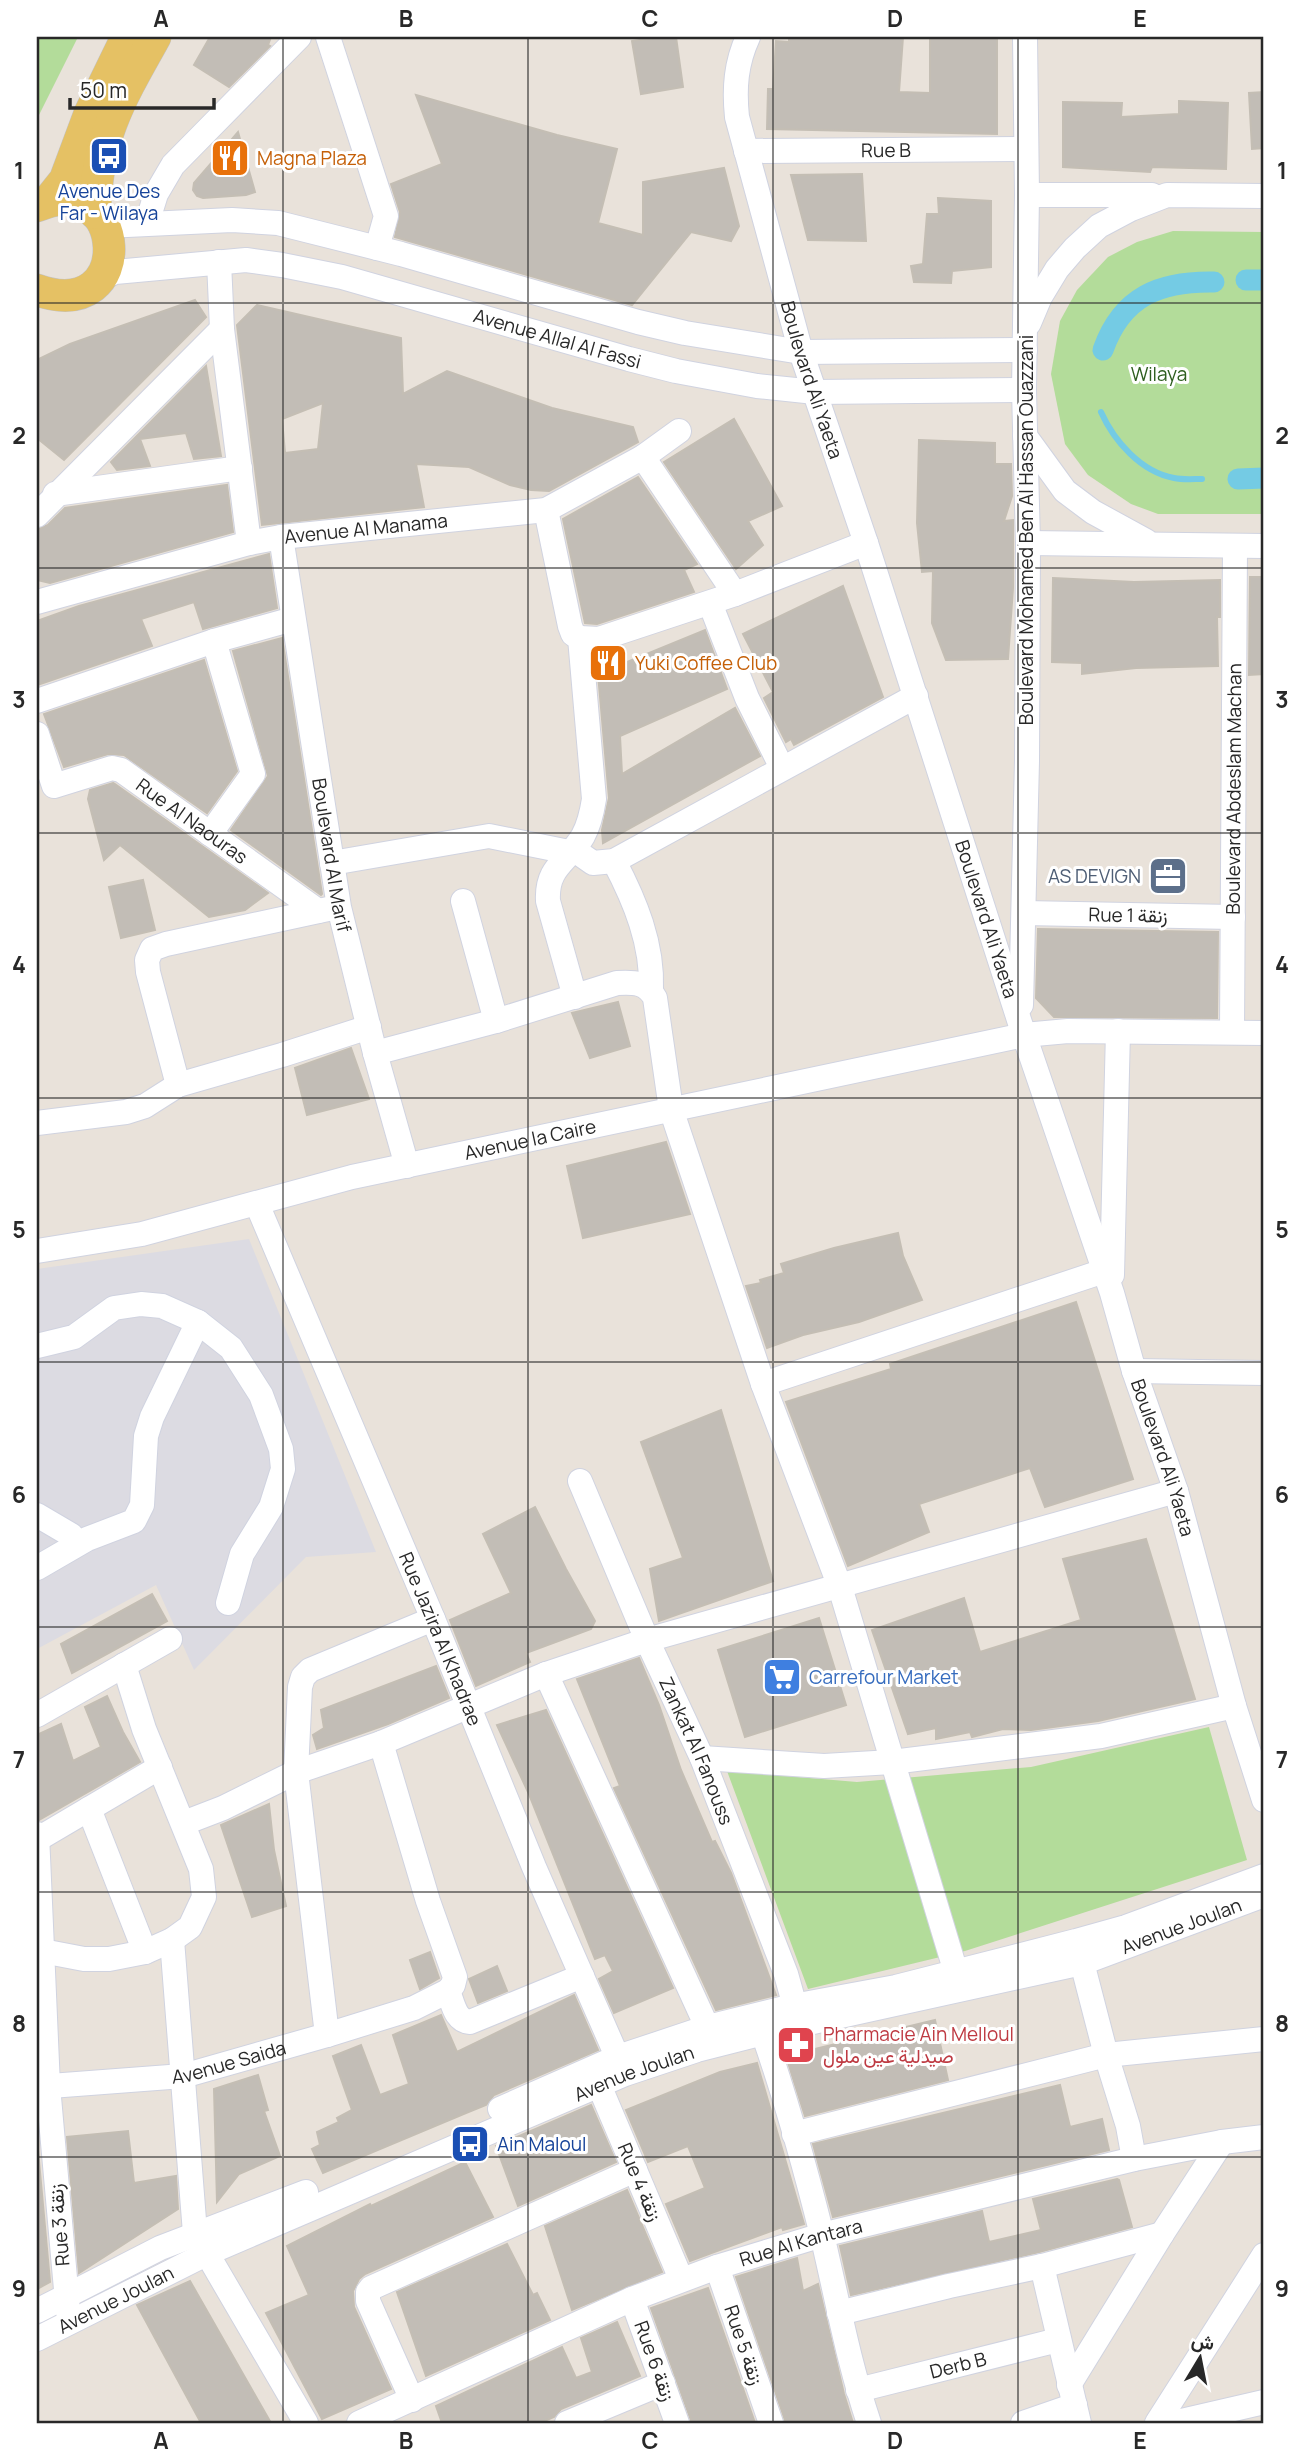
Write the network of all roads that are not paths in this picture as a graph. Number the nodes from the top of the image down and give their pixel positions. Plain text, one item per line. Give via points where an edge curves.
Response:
1 (127, 37) edge
2 (155, 37) edge
3 (299, 37) edge
4 (328, 37) edge
5 (748, 37) edge
6 (1025, 37) edge
7 (1025, 149) junction
8 (746, 151) junction
9 (1027, 195) junction
10 (1167, 195) junction
11 (1264, 195) edge
12 (43, 203) edge
13 (101, 219) junction
14 (148, 223) junction
15 (352, 241) junction
16 (377, 248) junction
17 (401, 254) junction
18 (219, 262) junction
19 (342, 277) junction
20 (98, 280) junction
21 (391, 291) junction
22 (43, 298) edge
23 (222, 328) junction
24 (1025, 341) junction
25 (801, 352) junction
26 (1024, 390) junction
27 (815, 392) junction
28 (679, 431) dead end
29 (1025, 436) junction
30 (643, 457) junction
31 (240, 468) junction
32 (55, 494) junction
33 (546, 510) junction
34 (37, 515) edge
35 (281, 537) junction
36 (249, 543) junction
37 (866, 543) junction
38 (1028, 543) junction
39 (1155, 544) junction
40 (1234, 546) junction
41 (1264, 546) edge
42 (735, 594) junction
43 (37, 602) edge
44 (709, 603) junction
45 (293, 619) junction
46 (580, 638) junction
47 (214, 641) junction
48 (916, 696) junction
49 (37, 701) edge
50 (37, 734) edge
51 (782, 768) junction
52 (210, 834) junction
53 (571, 850) junction
54 (614, 861) junction
55 (332, 863) junction
56 (463, 901) dead end
57 (329, 909) junction
58 (1024, 913) junction
59 (1233, 916) junction
60 (651, 990) junction
61 (575, 997) junction
62 (496, 1021) junction
63 (369, 1027) junction
64 (1022, 1029) junction
65 (1118, 1031) junction
66 (1232, 1032) junction
67 (1264, 1033) edge
68 (375, 1053) junction
69 (178, 1085) junction
70 (671, 1110) junction
71 (37, 1123) edge
72 (407, 1166) junction
73 (257, 1204) junction
74 (37, 1251) edge
75 (1108, 1282) junction
76 (198, 1322) junction
77 (37, 1346) edge
78 (1135, 1371) junction
79 (1264, 1373) edge
80 (763, 1384) junction
81 (580, 1481) dead end
82 (1176, 1491) junction
83 (37, 1516) edge
84 (77, 1544) junction
85 (37, 1568) edge
86 (840, 1587) junction
87 (228, 1603) dead end
88 (433, 1619) junction
89 (170, 1639) dead end
90 (647, 1640) junction
91 (124, 1665) junction
92 (546, 1674) junction
93 (1234, 1706) junction
94 (470, 1707) junction
95 (37, 1715) edge
96 (381, 1743) junction
97 (702, 1758) junction
98 (892, 1762) junction
99 (160, 1767) junction
100 (296, 1772) junction
101 (1264, 1800) edge
102 (89, 1809) junction
103 (184, 1823) junction
104 (37, 1836) edge
105 (1264, 1876) edge
106 (1264, 1895) edge
107 (172, 1940) junction
108 (40, 1951) edge
109 (145, 1952) junction
110 (1079, 1952) junction
111 (582, 1976) junction
112 (959, 1980) junction
113 (448, 1991) junction
114 (797, 2016) junction
115 (763, 2034) junction
116 (327, 2035) junction
117 (712, 2036) junction
118 (1264, 2039) edge
119 (1106, 2055) junction
120 (622, 2066) junction
121 (183, 2076) junction
122 (599, 2085) junction
123 (43, 2086) edge
124 (794, 2134) junction
125 (1264, 2137) edge
126 (1222, 2142) junction
127 (1134, 2159) junction
128 (635, 2170) junction
129 (1162, 2234) junction
130 (822, 2235) junction
131 (202, 2243) junction
132 (1264, 2255) edge
133 (1042, 2266) junction
134 (717, 2267) junction
135 (681, 2279) junction
136 (65, 2297) junction
137 (632, 2299) junction
138 (37, 2311) edge
139 (839, 2313) junction
140 (70, 2321) junction
141 (37, 2339) edge
142 (1058, 2340) junction
143 (663, 2384) junction
144 (858, 2390) junction
145 (412, 2400) junction
146 (1264, 2402) edge
147 (1074, 2404) edge
148 (368, 2422) edge
149 (306, 2423) edge
150 (567, 2423) edge
151 (677, 2423) edge
152 (771, 2423) edge
153 (869, 2423) edge
154 (1023, 2423) edge
155 (1157, 2423) edge
156 (1173, 2423) edge

1 - 12 main road via 90,113 65,180
2 - 13 main road via 108,126 96,188
3 - 14 street via 173,165 156,194
4 - 16 street via 386,216
5 - 8 street, Boulevard Ali Yaeta via 735,84
6 - 7 street, Boulevard Mohamed Ben Al Hassan Ouazzani
7 - 8 street, Rue B
7 - 9 street, Boulevard Mohamed Ben Al Hassan Ouazzani
8 - 25 street, Boulevard Ali Yaeta
9 - 10 street
9 - 24 street, Boulevard Mohamed Ben Al Hassan Ouazzani
10 - 11 street
10 - 24 street via 1100,226 1075,248 1040,297
12 - 13 main road via 74,200
13 - 14 street, Avenue Allal Al Fassi
13 - 20 main road via 110,254
14 - 15 street, Avenue Allal Al Fassi via 278,223
15 - 16 street, Avenue Allal Al Fassi
15 - 19 street
16 - 17 street, Avenue Allal Al Fassi
17 - 21 street
17 - 25 street, Avenue Allal Al Fassi via 638,322
18 - 19 street, Avenue Allal Al Fassi via 246,260
18 - 20 street, Avenue Allal Al Fassi via 115,272
18 - 23 street
19 - 21 street, Avenue Allal Al Fassi
20 - 22 main road via 79,293
21 - 27 street, Avenue Allal Al Fassi via 676,371
23 - 31 street
23 - 32 street
24 - 25 street, Avenue Allal Al Fassi
24 - 26 street, Boulevard Mohamed Ben Al Hassan Ouazzani
25 - 27 street, Boulevard Ali Yaeta
26 - 27 street, Avenue Allal Al Fassi
26 - 29 street, Boulevard Mohamed Ben Al Hassan Ouazzani
27 - 37 street, Boulevard Ali Yaeta
28 - 30 street, Avenue Al Manama
29 - 38 street, Boulevard Mohamed Ben Al Hassan Ouazzani
29 - 39 street via 1065,491 1110,523
30 - 33 street, Avenue Al Manama
30 - 42 street
31 - 32 street
31 - 36 street
32 - 34 street
33 - 35 street, Avenue Al Manama
33 - 46 street via 570,626
35 - 36 street, Avenue Al Manama
35 - 45 street, Boulevard Al Marif
36 - 43 street, Avenue Al Manama
37 - 42 street
37 - 48 street, Boulevard Ali Yaeta
38 - 39 street
38 - 58 street, Boulevard Mohamed Ben Al Hassan Ouazzani
39 - 40 street
40 - 41 street
40 - 59 street, Boulevard Abdeslam Machan
42 - 44 street
44 - 46 street via 599,639
44 - 51 street via 747,698
45 - 47 street
45 - 55 street, Boulevard Al Marif
46 - 53 street via 594,799 590,820
47 - 49 street
47 - 52 street via 253,774
48 - 51 street
48 - 64 street, Boulevard Ali Yaeta
50 - 52 street, Rue Al Naouras via 54,786 112,768 121,770
51 - 54 street
52 - 57 street, Rue Al Naouras
53 - 54 street via 593,863
53 - 55 street via 489,836
53 - 61 street via 554,870 547,888
54 - 60 street via 638,913 652,965
55 - 57 street, Boulevard Al Marif
56 - 62 street
57 - 63 street, Boulevard Al Marif
57 - 69 street via 152,949 148,972
58 - 59 street, Rue 1 زنقة
58 - 64 street, Boulevard Mohamed Ben Al Hassan Ouazzani
59 - 66 street, Boulevard Abdeslam Machan
60 - 61 street via 631,982 617,983
60 - 70 street
61 - 62 street
62 - 68 street
63 - 68 street, Boulevard Al Marif
63 - 69 street
64 - 65 street, Avenue la Caire
64 - 70 street, Avenue la Caire
64 - 75 street, Boulevard Ali Yaeta
65 - 66 street, Avenue la Caire
65 - 75 street
66 - 67 street, Avenue la Caire
68 - 72 street, Boulevard Al Marif
69 - 71 street via 126,1112
70 - 72 street, Avenue la Caire
70 - 80 street
72 - 73 street, Avenue la Caire
73 - 74 street, Avenue la Caire via 142,1234
73 - 88 street, Rue Jazira Al Khadrae
75 - 78 street, Boulevard Ali Yaeta
75 - 80 street
76 - 77 street via 162,1306 114,1308 74,1337
76 - 84 street via 146,1436 139,1514 134,1521
76 - 87 street via 231,1348 261,1395 281,1449 283,1469 271,1507 242,1554
78 - 79 street
78 - 82 street, Boulevard Ali Yaeta
80 - 86 street
81 - 90 street, Zankat Al Fanouss
82 - 86 street
82 - 93 street, Boulevard Ali Yaeta
83 - 84 street via 71,1535
84 - 85 street
86 - 90 street
86 - 98 street
88 - 94 street, Rue Jazira Al Khadrae
88 - 100 street via 310,1670 303,1677
89 - 91 street
90 - 92 street
90 - 97 street, Zankat Al Fanouss
91 - 95 street
91 - 99 street
92 - 94 street
92 - 117 street
93 - 98 street via 1101,1736
93 - 101 street, Boulevard Ali Yaeta
94 - 96 street
94 - 111 street, Rue Jazira Al Khadrae
96 - 100 street
96 - 113 street via 455,1976
97 - 98 street via 824,1766
97 - 114 street, Zankat Al Fanouss via 786,1974
98 - 112 street
99 - 102 street
99 - 103 street
100 - 103 street
100 - 116 street
102 - 104 street
102 - 109 street
103 - 107 street via 201,1869 204,1897 190,1927
104 - 108 street, Rue 3 زنقة
105 - 110 street, Avenue Joulan via 1126,1927
106 - 110 street, Avenue Joulan
107 - 109 street
107 - 121 street
108 - 109 street via 85,1959
108 - 123 street, Rue 3 زنقة
110 - 112 street, Avenue Joulan
110 - 119 street
111 - 113 street via 470,2022 458,2017
111 - 120 street, Rue Jazira Al Khadrae
112 - 114 street, Avenue Joulan
113 - 116 street, Avenue Saida via 414,2008
114 - 115 street, Avenue Joulan
114 - 117 street, Avenue Joulan
115 - 117 street, Avenue Joulan
115 - 124 street
116 - 121 street, Avenue Saida
117 - 120 street, Avenue Joulan
118 - 119 street
119 - 124 street
119 - 127 street
120 - 122 street, Avenue Joulan
120 - 131 street, Avenue Joulan via 282,2203
121 - 123 street, Avenue Saida
121 - 131 street
122 - 128 street, Rue 4 زنقة
122 - 131 street, Avenue Joulan
123 - 136 street, Rue 3 زنقة
124 - 130 street
125 - 126 street, Rue Al Kantara
126 - 127 street, Rue Al Kantara
126 - 129 street
127 - 130 street, Rue Al Kantara
128 - 135 street, Rue 4 زنقة
128 - 145 street via 371,2288 368,2301
129 - 133 street
129 - 147 street
130 - 134 street, Rue Al Kantara
130 - 139 street
131 - 136 street, Avenue Joulan via 160,2248
131 - 140 street, Avenue Joulan
131 - 149 street
132 - 155 street
133 - 139 street
133 - 142 street
134 - 135 street, Rue Al Kantara
134 - 152 street, Rue 5 زنقة
135 - 137 street, Rue Al Kantara
136 - 138 street, Avenue Joulan
136 - 140 street, Rue 3 زنقة
137 - 143 street, Rue 6 زنقة
137 - 145 street, Rue Al Kantara
139 - 144 street
140 - 141 street, Avenue Joulan
142 - 144 street, Derb B
142 - 147 street
143 - 150 street
143 - 151 street, Rue 6 زنقة
144 - 153 street
145 - 148 street, Rue Al Kantara
146 - 156 street
147 - 154 street

